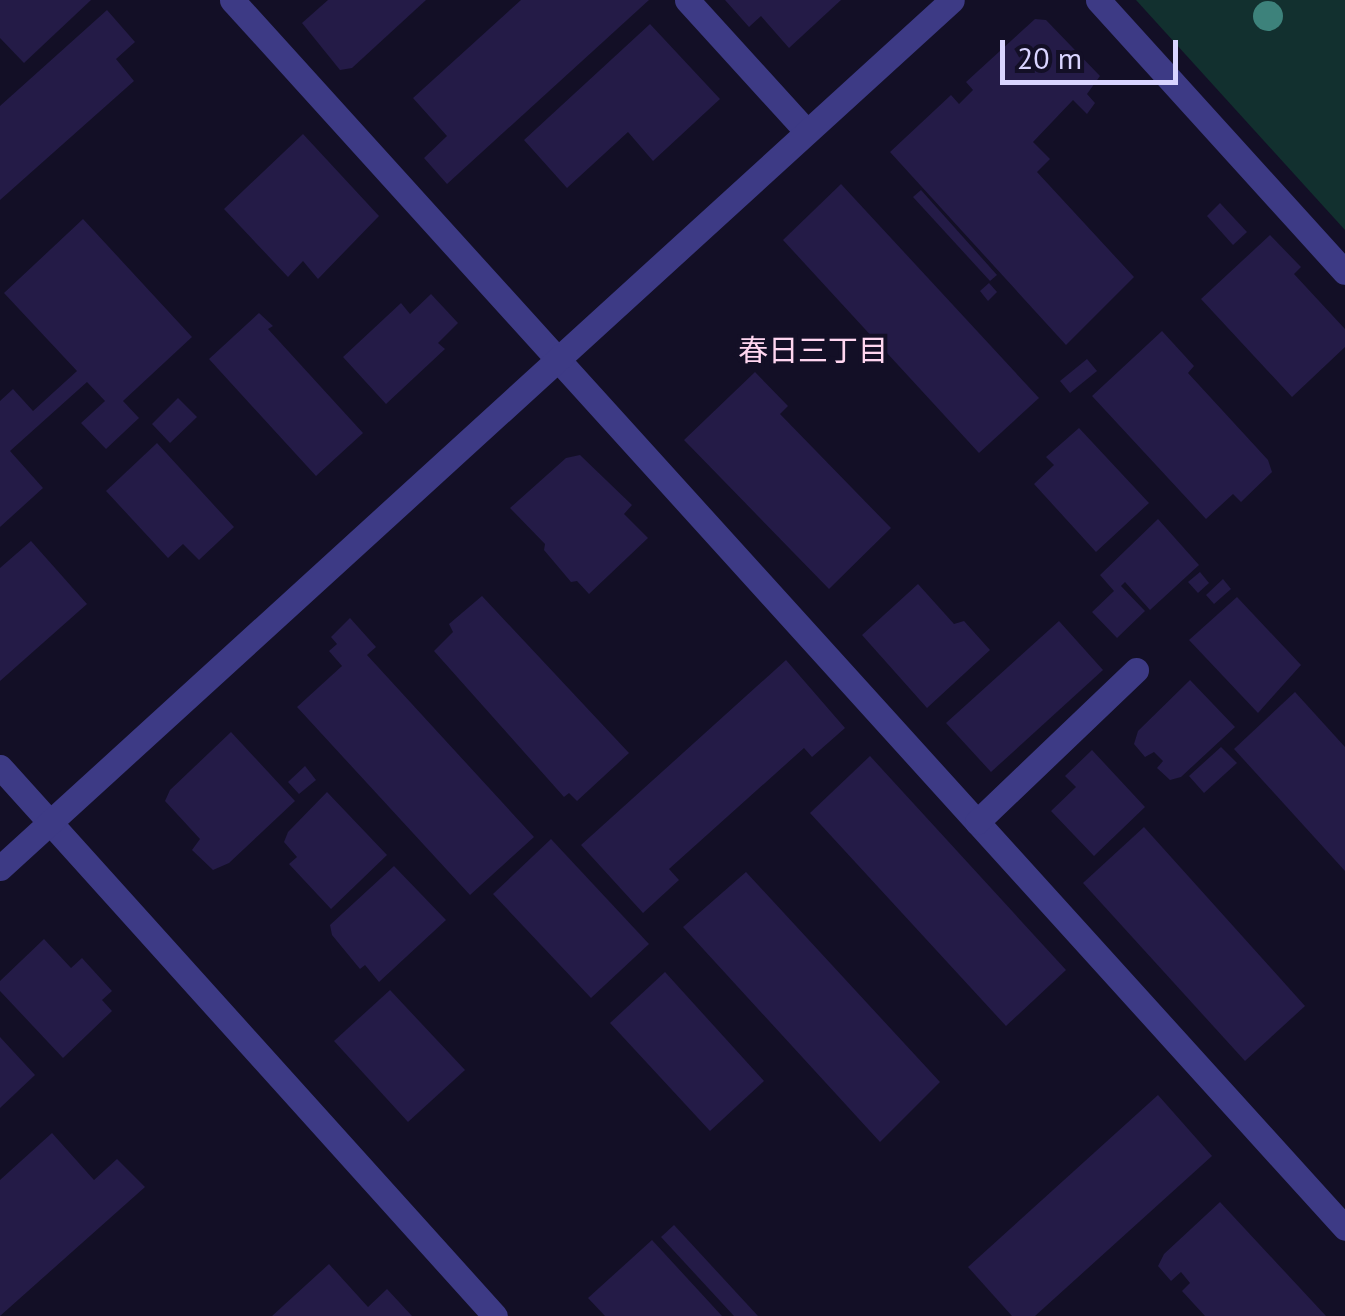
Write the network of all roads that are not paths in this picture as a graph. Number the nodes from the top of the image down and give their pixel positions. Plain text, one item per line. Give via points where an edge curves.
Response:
1 (232, 0) edge
2 (688, 0) edge
3 (952, 0) edge
4 (1098, 0) edge
5 (806, 132) junction
6 (1345, 272) edge
7 (558, 357) junction
8 (1136, 670) dead end
9 (0, 768) edge
10 (977, 822) junction
11 (50, 823) junction
12 (0, 868) edge
13 (1345, 1228) edge
14 (495, 1316) edge

1 - 7 street
2 - 5 street
3 - 5 street
4 - 6 street
5 - 7 street
7 - 10 street
7 - 11 street
8 - 10 street
9 - 11 street
10 - 13 street
11 - 12 street
11 - 14 street

